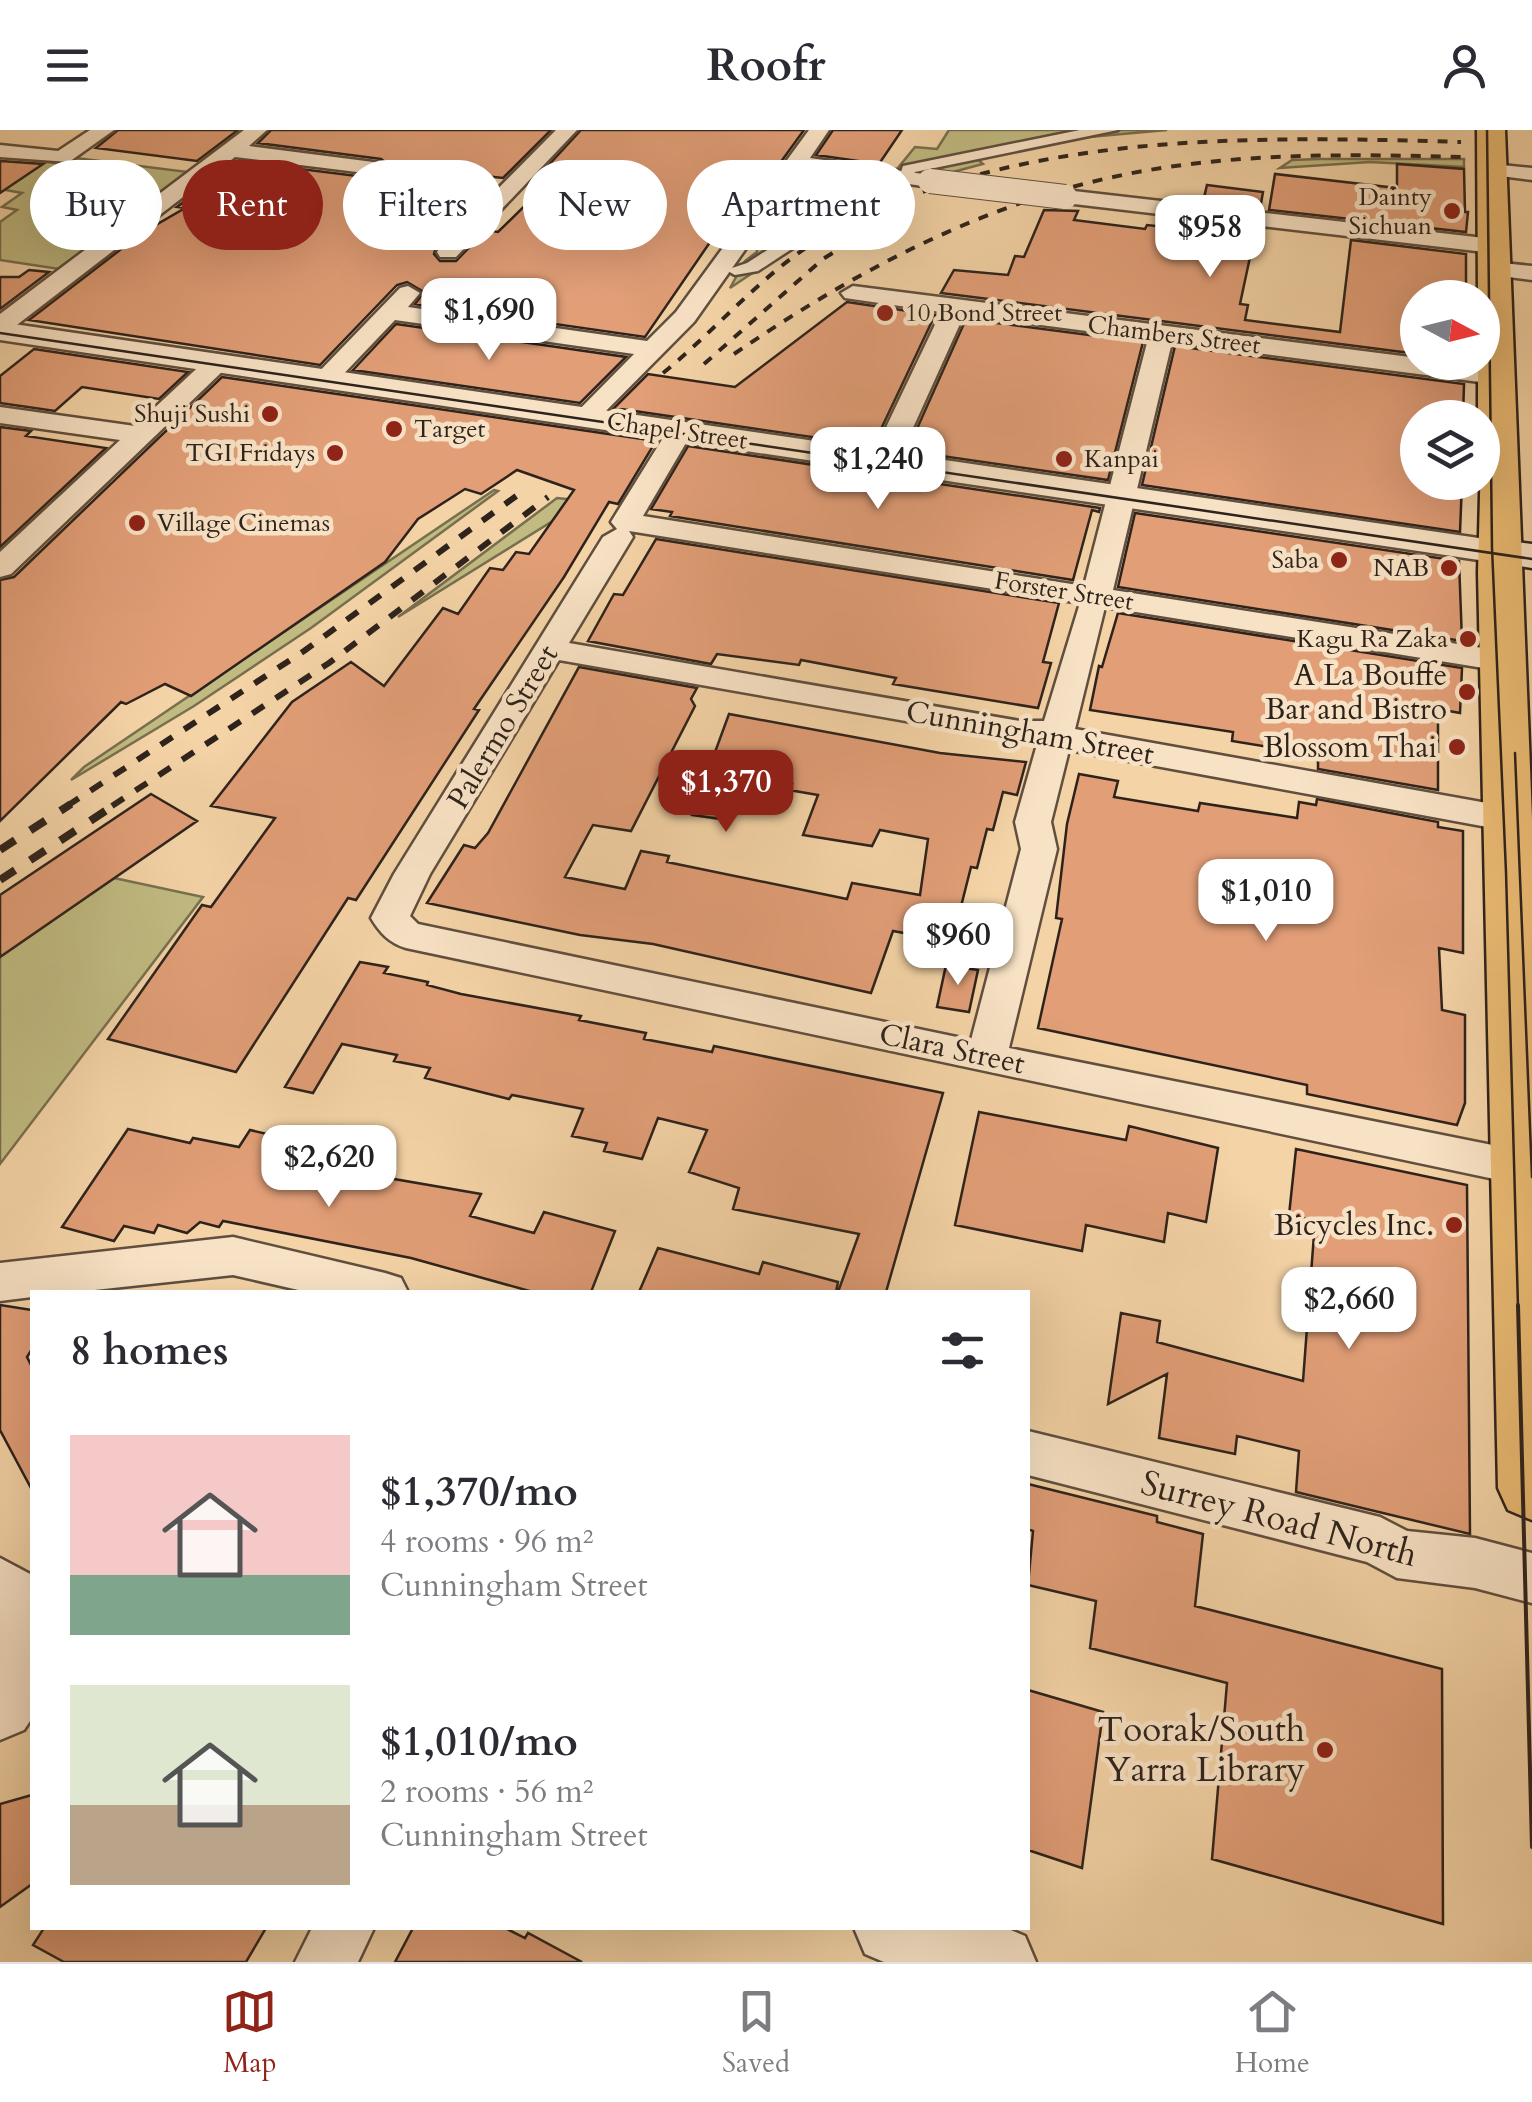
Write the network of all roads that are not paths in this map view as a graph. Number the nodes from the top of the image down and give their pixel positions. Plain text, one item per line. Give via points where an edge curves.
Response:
1 (26, 130) edge
2 (104, 130) edge
3 (257, 130) edge
4 (567, 130) edge
5 (819, 130) edge
6 (1110, 130) edge
7 (1491, 130) edge
8 (0, 149) edge
9 (231, 150) junction
10 (797, 160) edge
11 (343, 164) edge
12 (1492, 170) junction
13 (1532, 174) edge
14 (915, 180) edge
15 (734, 250) edge
16 (448, 252) dead end
17 (1493, 257) junction
18 (735, 270) dead end
19 (1532, 273) edge
20 (1493, 280) edge
21 (411, 290) dead end
22 (853, 293) dead end
23 (954, 307) junction
24 (390, 312) junction
25 (1162, 333) junction
26 (5, 336) edge
27 (654, 349) junction
28 (217, 363) junction
29 (1400, 364) edge
30 (326, 379) junction
31 (1495, 380) edge
32 (8, 418) edge
33 (585, 418) junction
34 (680, 431) junction
35 (140, 436) junction
36 (884, 461) junction
37 (1122, 496) junction
38 (621, 529) junction
39 (1515, 554) edge
40 (0, 568) edge
41 (1093, 603) junction
42 (550, 650) junction
43 (1502, 662) junction
44 (1058, 735) junction
45 (1509, 818) junction
46 (1522, 874) edge
47 (390, 918) joint
48 (987, 1056) junction
49 (1529, 1169) edge
50 (0, 1282) edge
51 (378, 1290) edge
52 (1030, 1454) edge
53 (1532, 1488) edge
54 (1532, 1578) edge
55 (13, 1598) edge
56 (0, 1706) edge
57 (30, 1713) edge
58 (0, 1721) edge
59 (344, 1930) edge
60 (897, 1930) edge
61 (325, 1962) edge
62 (999, 1962) edge

1 - 8 street
2 - 8 street via 62,158
3 - 9 street
4 - 16 street
5 - 10 street
6 - 18 street via 909,168 903,178 859,198 752,267
7 - 12 main road
9 - 11 street
9 - 26 street
12 - 13 street
12 - 17 main road
14 - 17 street, bridge
15 - 27 street
17 - 19 street
17 - 20 main road
21 - 24 street
22 - 23 street, Chambers Street
23 - 25 street, Chambers Street
23 - 36 street
24 - 27 street
24 - 30 street
25 - 29 street, Chambers Street
25 - 37 street
26 - 28 street, Chapel Street
27 - 33 street
28 - 30 street, Chapel Street
28 - 35 street
30 - 33 street, Chapel Street
31 - 39 main road
32 - 35 street
33 - 34 street, Chapel Street
34 - 36 street, Chapel Street
34 - 38 street, Palermo Street
35 - 40 street
36 - 37 street, Chapel Street
37 - 39 street, Chapel Street
37 - 41 street
38 - 41 street, Forster Street
38 - 42 street, Palermo Street
39 - 43 main road
41 - 43 street, Forster Street
41 - 44 street
42 - 44 street, Cunningham Street
42 - 47 street, Palermo Street
43 - 45 main road
44 - 45 street, Cunningham Street
44 - 48 street via 1033,822 1038,849
45 - 46 main road
46 - 49 main road
47 - 48 street, Clara Street via 406,935
48 - 49 street, Clara Street
49 - 53 main road
50 - 51 street via 218,1256
52 - 54 street, Surrey Road North via 1380,1541 1397,1554
55 - 56 street via 30,1634 17,1682
57 - 58 street
59 - 61 street
60 - 62 street

